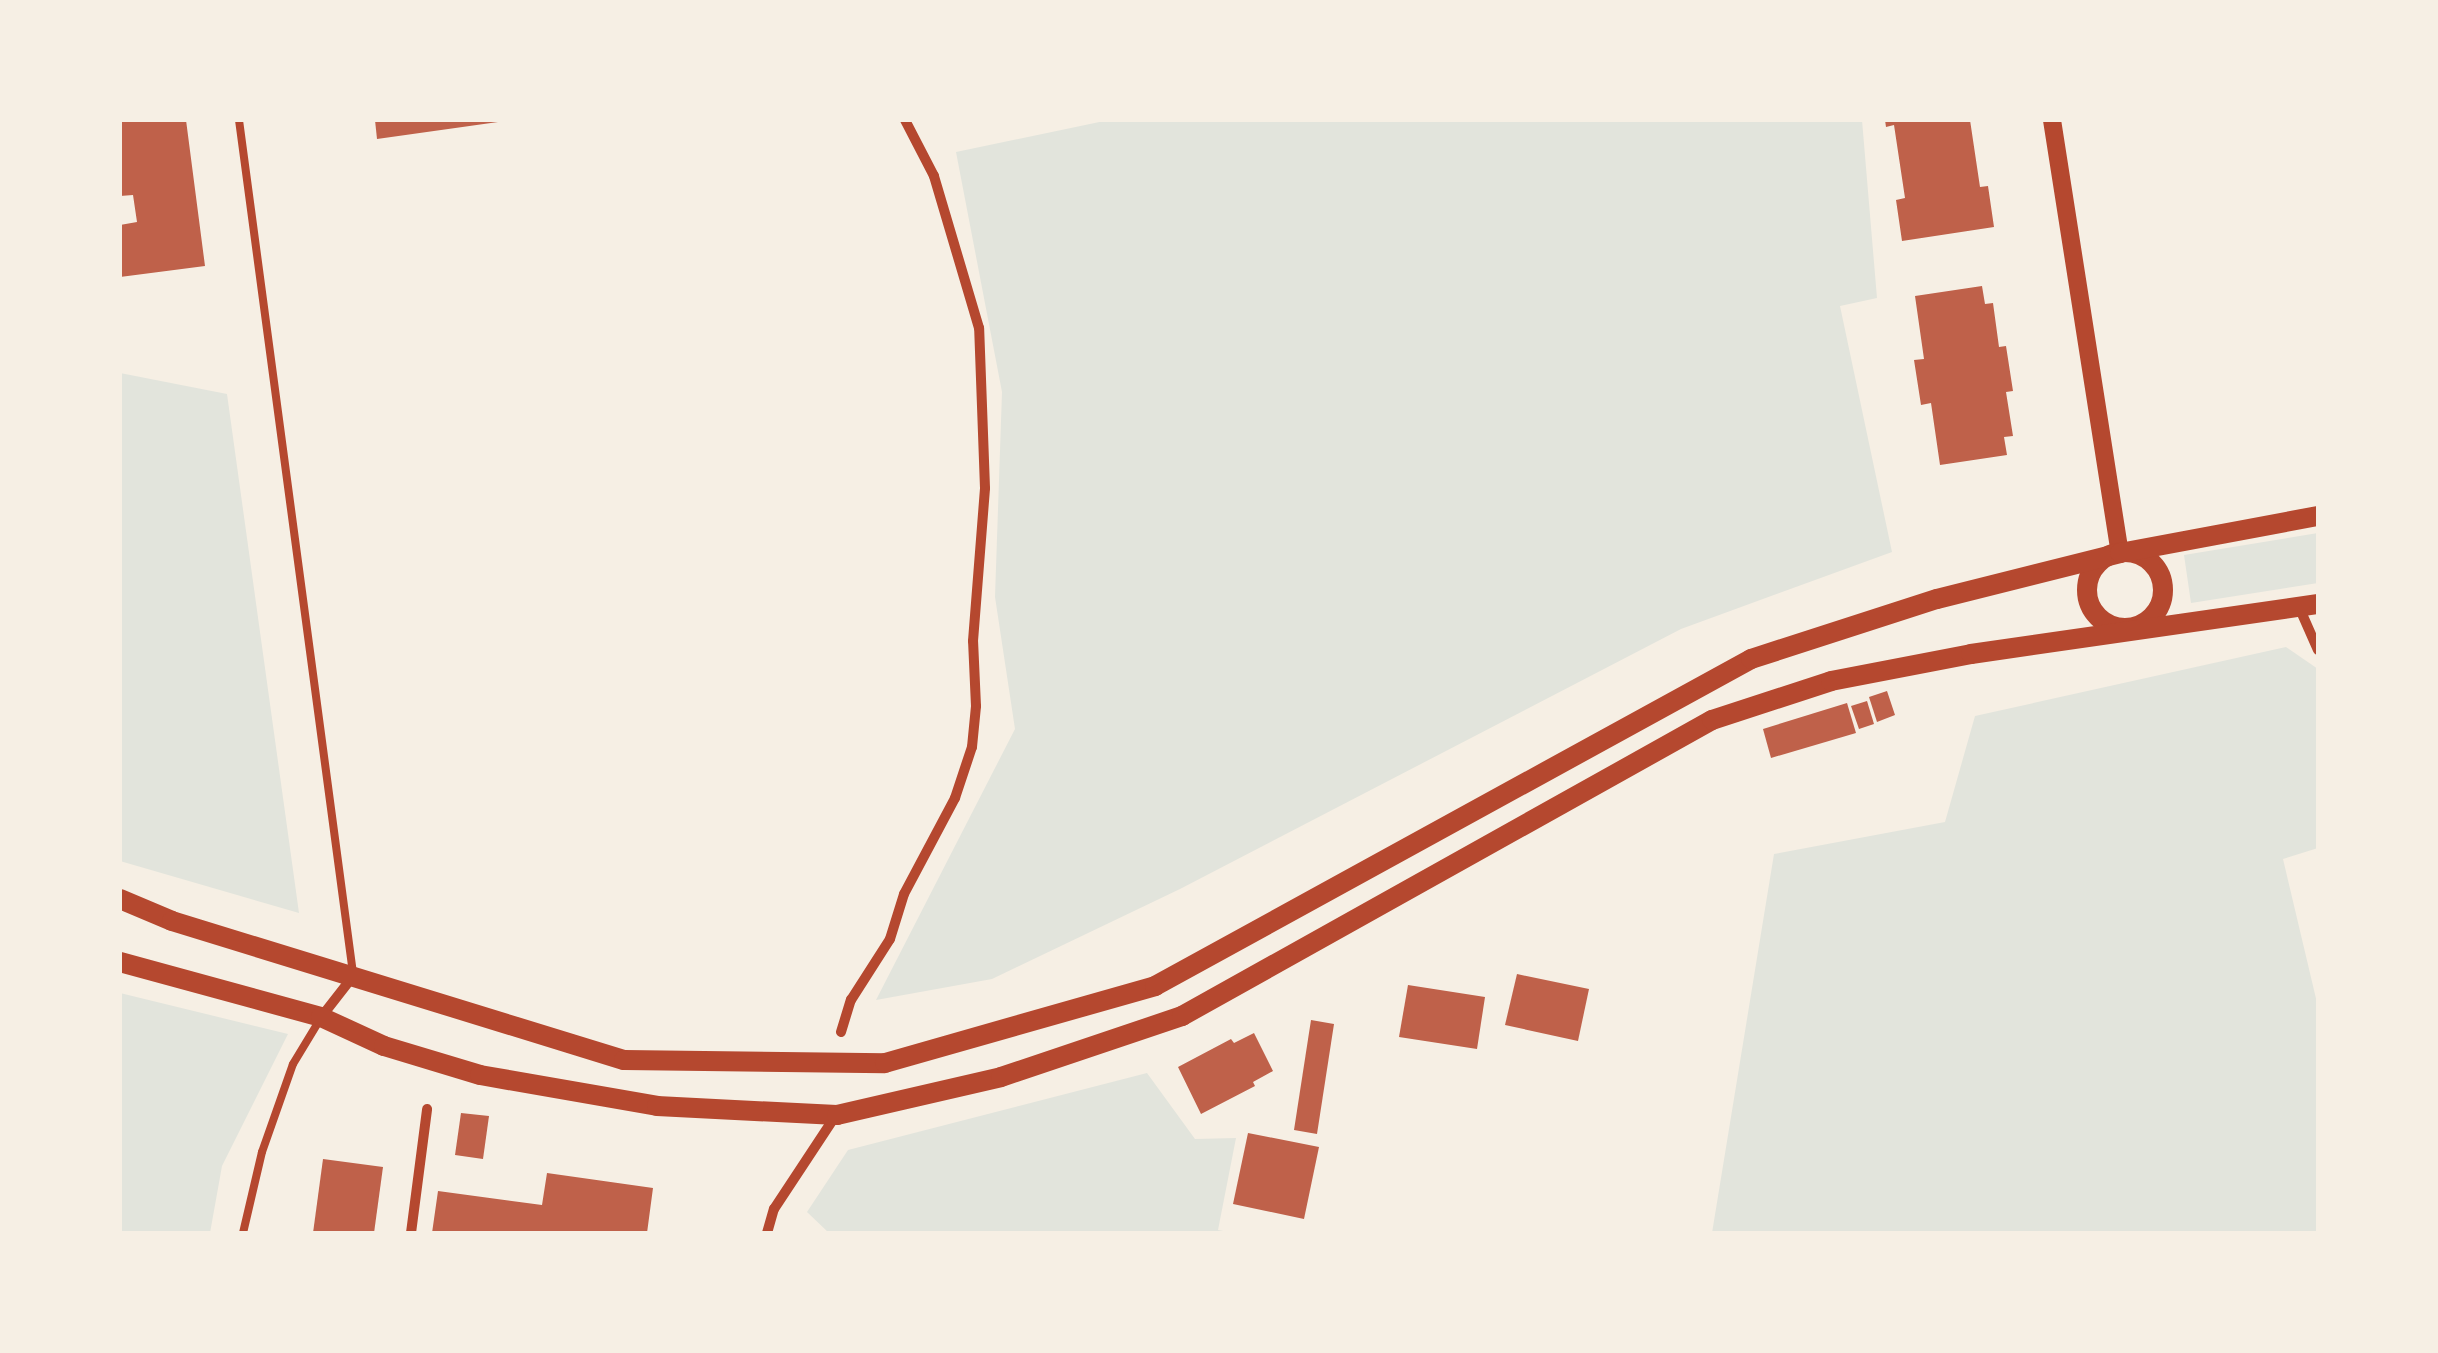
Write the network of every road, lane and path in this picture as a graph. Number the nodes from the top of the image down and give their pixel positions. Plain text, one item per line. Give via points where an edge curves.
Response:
1 (238, 120) edge
2 (906, 120) edge
3 (2052, 120) edge
4 (2318, 516) edge
5 (2120, 553) junction
6 (2308, 606) edge
7 (2135, 627) junction
8 (2318, 650) edge
9 (120, 899) edge
10 (120, 962) edge
11 (354, 975) junction
12 (321, 1017) junction
13 (841, 1032) dead end
14 (426, 1109) dead end
15 (837, 1114) junction
16 (243, 1233) edge
17 (411, 1233) edge
18 (767, 1233) edge

1 - 11 lane
2 - 13 street via 934,176 979,328 985,488 973,641 976,706 972,747 955,798 904,894 890,939 851,1000
3 - 5 street
4 - 5 main road
5 - 7 main road via 2144,557 2163,588 2156,613
5 - 7 main road via 2090,574 2088,599 2111,626
5 - 11 main road via 1937,599 1751,658 1155,986 886,1062 624,1060
6 - 7 main road
6 - 8 street
7 - 15 main road via 1831,681 1712,720 1182,1016 1002,1077
9 - 11 main road
10 - 12 main road
11 - 12 street
12 - 15 main road via 384,1046 480,1075 657,1106
12 - 16 lane via 293,1064
14 - 17 street
15 - 18 street via 774,1209

